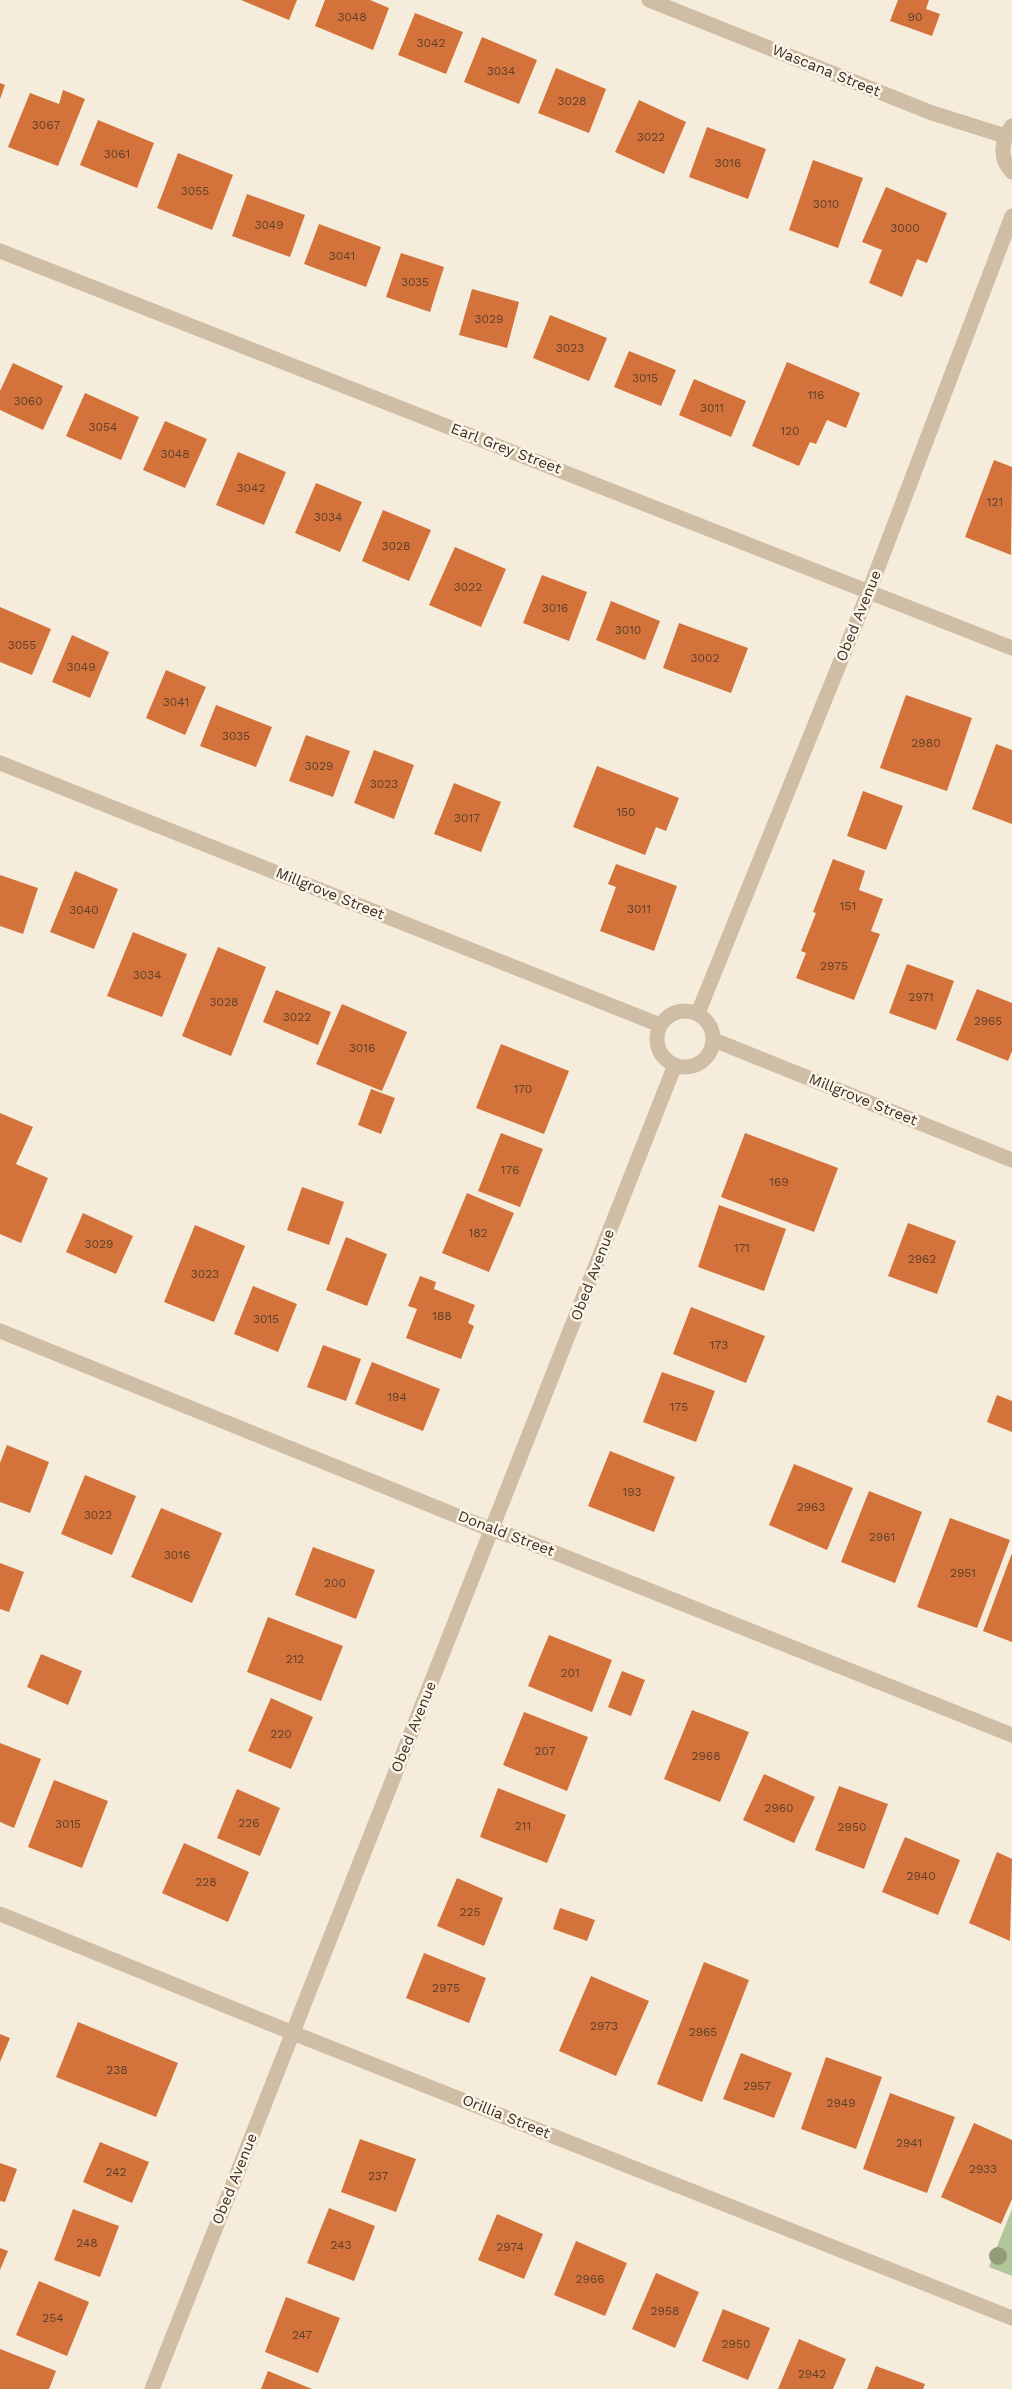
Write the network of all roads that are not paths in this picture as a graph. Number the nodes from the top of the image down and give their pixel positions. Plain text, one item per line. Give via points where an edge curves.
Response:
1 (649, 0) edge
2 (1008, 131) edge
3 (1012, 172) edge
4 (1012, 216) edge
5 (0, 251) edge
6 (869, 591) junction
7 (1012, 648) edge
8 (0, 763) edge
9 (698, 1013) junction
10 (660, 1025) junction
11 (714, 1040) junction
12 (675, 1065) junction
13 (1012, 1160) edge
14 (0, 1331) edge
15 (492, 1530) junction
16 (1012, 1735) edge
17 (0, 1914) edge
18 (293, 2033) junction
19 (1012, 2318) edge
20 (152, 2389) edge

1 - 2 street, Wascana Street via 932,113
2 - 3 street via 1003,158
4 - 6 street, Obed Avenue
5 - 6 street, Earl Grey Street
6 - 7 street, Earl Grey Street
6 - 9 street, Obed Avenue
8 - 10 street, Millgrove Street
9 - 10 street via 681,1011
9 - 11 street via 709,1024
10 - 12 street via 657,1044
11 - 12 street via 701,1062 684,1067
11 - 13 street, Millgrove Street
12 - 15 street, Obed Avenue
14 - 15 street, Donald Street
15 - 16 street, Donald Street
15 - 18 street, Obed Avenue
17 - 18 street, Orillia Street
18 - 19 street, Orillia Street
18 - 20 street, Obed Avenue

